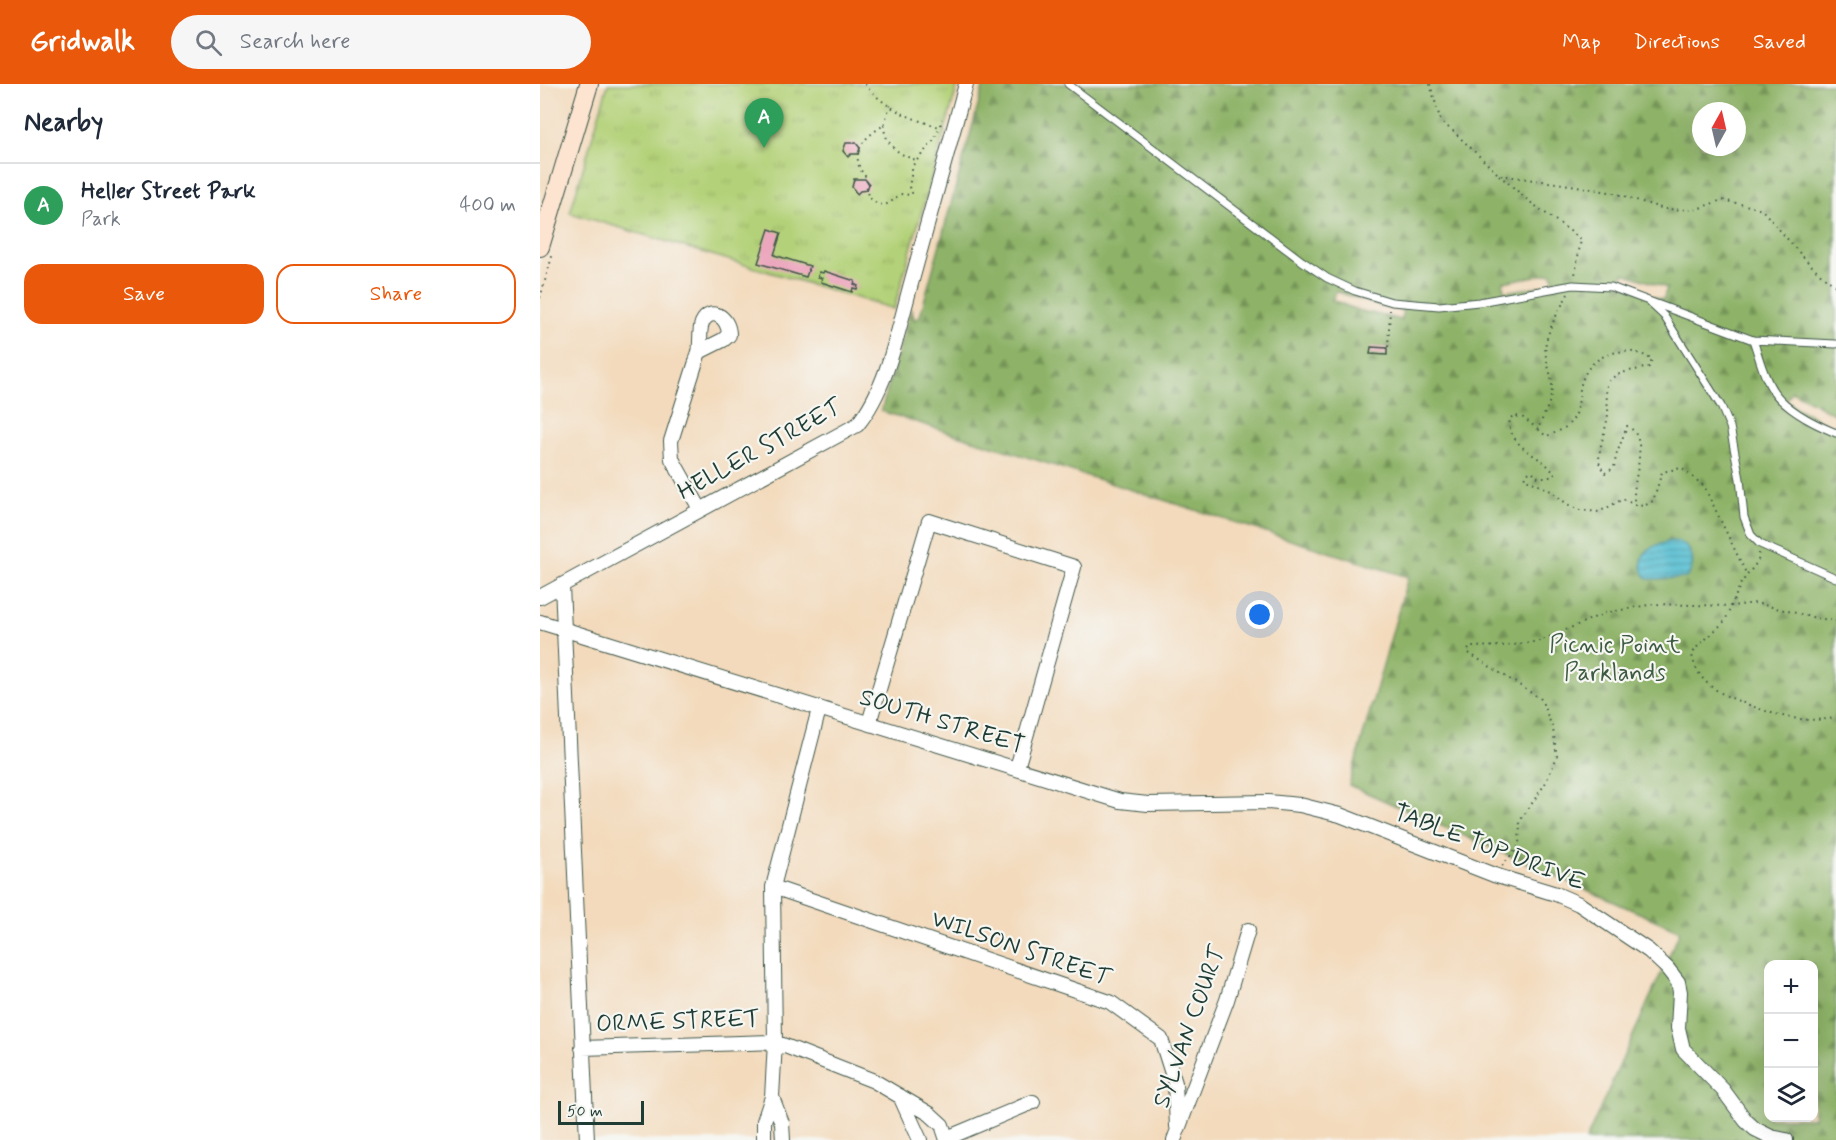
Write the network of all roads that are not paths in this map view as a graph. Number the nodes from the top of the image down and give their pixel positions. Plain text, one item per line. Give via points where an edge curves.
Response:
1 (589, 84) edge
2 (966, 84) edge
3 (1068, 84) edge
4 (540, 246) edge
5 (1646, 299) junction
6 (1752, 340) junction
7 (1836, 344) edge
8 (699, 352) dead end
9 (1836, 433) edge
10 (700, 509) junction
11 (1836, 578) edge
12 (561, 585) junction
13 (540, 597) edge
14 (540, 622) edge
15 (562, 629) junction
16 (819, 709) junction
17 (870, 723) junction
18 (1017, 768) junction
19 (1340, 815) joint
20 (773, 887) junction
21 (1248, 930) dead end
22 (775, 1042) junction
23 (582, 1048) junction
24 (900, 1096) junction
25 (772, 1097) junction
26 (1033, 1102) dead end
27 (1176, 1133) edge
28 (947, 1139) edge
29 (587, 1140) edge
30 (764, 1140) edge
31 (783, 1140) edge
32 (920, 1140) edge
33 (1786, 1140) edge

1 - 4 street
2 - 10 street, HELLER STREET via 904,309 870,410 857,425
3 - 5 lane via 1319,272 1355,291 1392,302 1439,306 1573,285 1611,287
5 - 6 lane
5 - 11 lane via 1664,316 1721,406 1730,427 1744,517 1752,535 1760,544
6 - 7 lane
6 - 9 lane via 1773,391 1786,406
8 - 10 street via 671,441 672,459
10 - 12 street, HELLER STREET
12 - 13 street, HELLER STREET
12 - 15 street
14 - 15 street, SOUTH STREET
15 - 16 street, SOUTH STREET
15 - 23 street
16 - 17 street, SOUTH STREET
16 - 20 street
17 - 18 street, SOUTH STREET
17 - 18 street via 929,521 1074,567
18 - 19 street, SOUTH STREET via 1120,801 1268,802
19 - 33 street, TABLE TOP DRIVE via 1579,904 1649,951 1678,982 1678,1028 1683,1049 1755,1129
20 - 22 street
20 - 27 street, WILSON STREET via 1110,1002 1161,1039 1175,1083
21 - 27 street, SYLVAN COURT via 1227,1000
22 - 23 street, ORME STREET
22 - 24 street via 874,1081
22 - 25 street
23 - 29 street
24 - 28 street via 930,1114 942,1125
24 - 32 street
25 - 30 street via 764,1122
25 - 31 street via 782,1123
26 - 28 street

